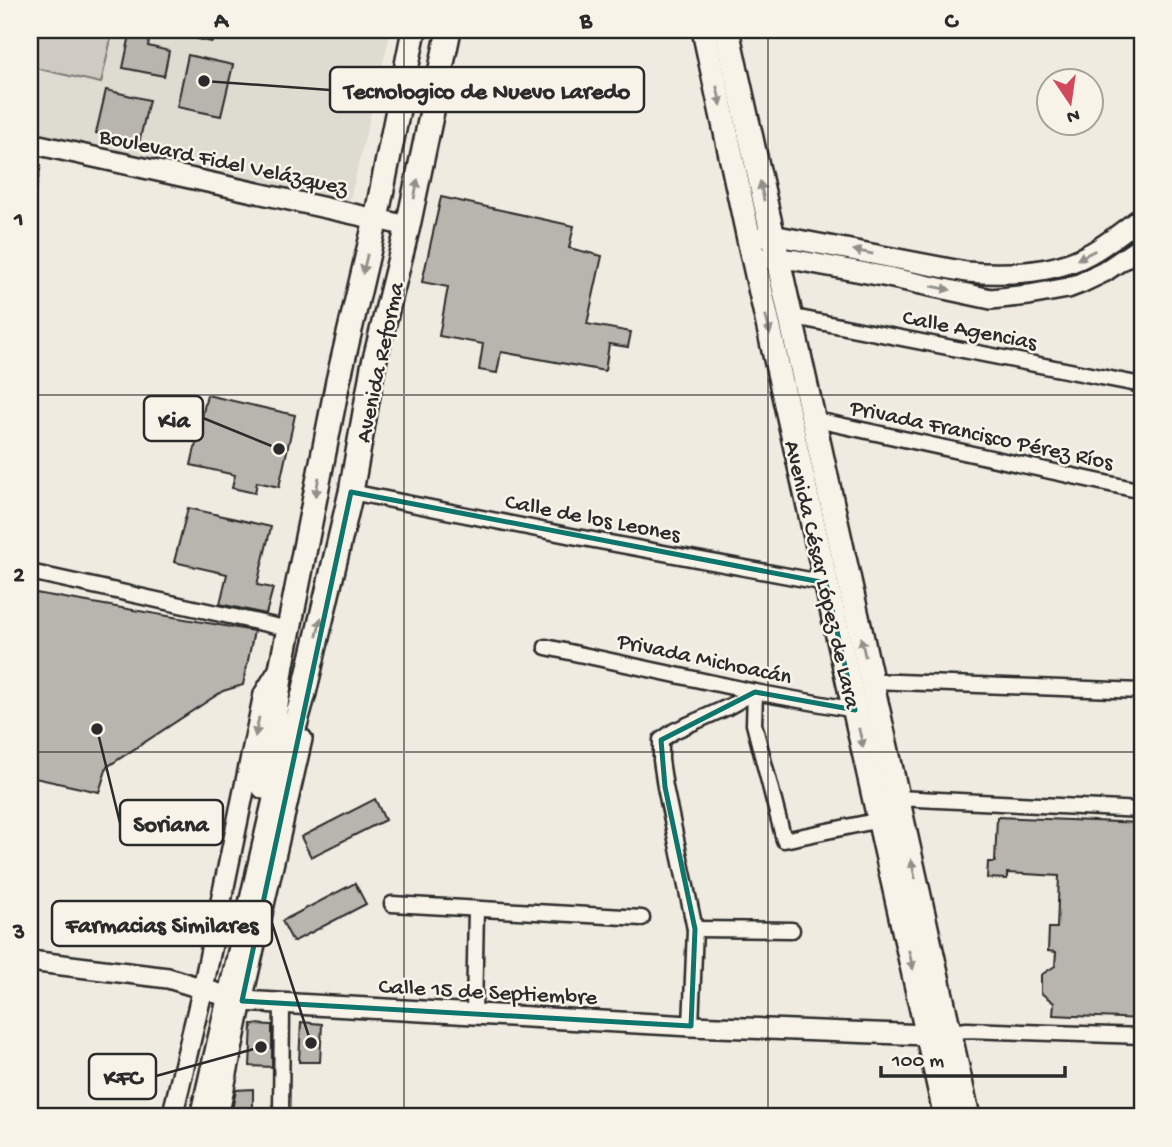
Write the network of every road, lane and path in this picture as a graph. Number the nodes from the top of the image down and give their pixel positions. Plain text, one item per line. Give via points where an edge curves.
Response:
1 (414, 30) edge
2 (449, 30) edge
3 (704, 30) edge
4 (727, 30) edge
5 (30, 143) edge
6 (1142, 216) edge
7 (376, 219) junction
8 (408, 226) junction
9 (1142, 246) edge
10 (763, 248) junction
11 (891, 268) junction
12 (789, 316) junction
13 (1142, 385) edge
14 (812, 419) junction
15 (1142, 491) edge
16 (351, 492) junction
17 (30, 572) edge
18 (826, 583) junction
19 (289, 629) junction
20 (547, 648) dead end
21 (871, 681) junction
22 (1142, 691) edge
23 (755, 692) junction
24 (855, 710) junction
25 (897, 798) junction
26 (1142, 810) edge
27 (880, 820) junction
28 (392, 904) dead end
29 (476, 909) junction
30 (642, 918) dead end
31 (695, 929) junction
32 (792, 930) dead end
33 (30, 961) edge
34 (223, 995) junction
35 (282, 1004) junction
36 (474, 1014) junction
37 (691, 1026) junction
38 (938, 1033) junction
39 (1142, 1036) edge
40 (172, 1117) edge
41 (186, 1117) edge
42 (202, 1117) edge
43 (218, 1117) edge
44 (281, 1117) edge
45 (946, 1117) edge
46 (968, 1117) edge

1 - 7 main road, Avenida Reforma
8 -> 2 main road, Avenida Reforma
3 -> 10 main road, Avenida César López de Lara via 733,161
10 -> 4 main road, Avenida César López de Lara
5 - 7 street, Boulevard Fidel Velázquez
6 -> 11 street via 1087,255 1047,269 996,275
7 - 8 street, Boulevard Fidel Velázquez
7 -> 19 main road, Avenida Reforma via 338,381
8 - 16 main road, Avenida Reforma via 373,367
11 -> 9 street via 991,299 1082,284
10 - 11 street
10 - 12 main road, Avenida César López de Lara
10 -> 18 main road, Avenida César López de Lara
12 - 13 street, Calle Agencias
12 - 14 main road, Avenida César López de Lara
14 - 15 street, Privada Francisco Pérez Ríos
21 -> 14 main road, Avenida César López de Lara
16 - 18 street, Calle de los Leones
34 -> 16 main road, Avenida Reforma via 304,693
17 - 19 street
18 - 24 main road, Avenida César López de Lara
19 -> 34 main road, Avenida Reforma via 266,780
20 - 23 street, Privada Michoacán
21 - 22 street
21 - 25 main road, Avenida César López de Lara
23 - 24 street, Privada Michoacán
23 - 27 street via 754,724 784,840
23 - 31 street via 661,740 665,787
24 -> 27 main road, Avenida César López de Lara
25 - 26 street
38 -> 25 main road, Avenida César López de Lara
27 -> 38 main road, Avenida César López de Lara
28 - 29 street
29 - 30 street
29 - 36 street
31 - 32 street
31 - 37 street
33 - 34 street, Calle 15 de Septiembre via 168,978
34 - 35 street, Calle 15 de Septiembre
34 - 40 street, Avenida Reforma
34 - 41 main road, Avenida Reforma
34 - 42 main road, Avenida Reforma
34 - 43 street, Avenida Reforma
35 - 36 street, Calle 15 de Septiembre
35 - 44 street
36 - 37 street, Calle 15 de Septiembre
37 - 38 street, Calle 15 de Septiembre
38 - 39 street
38 - 45 main road, Avenida César López de Lara
38 - 46 main road, Avenida César López de Lara

